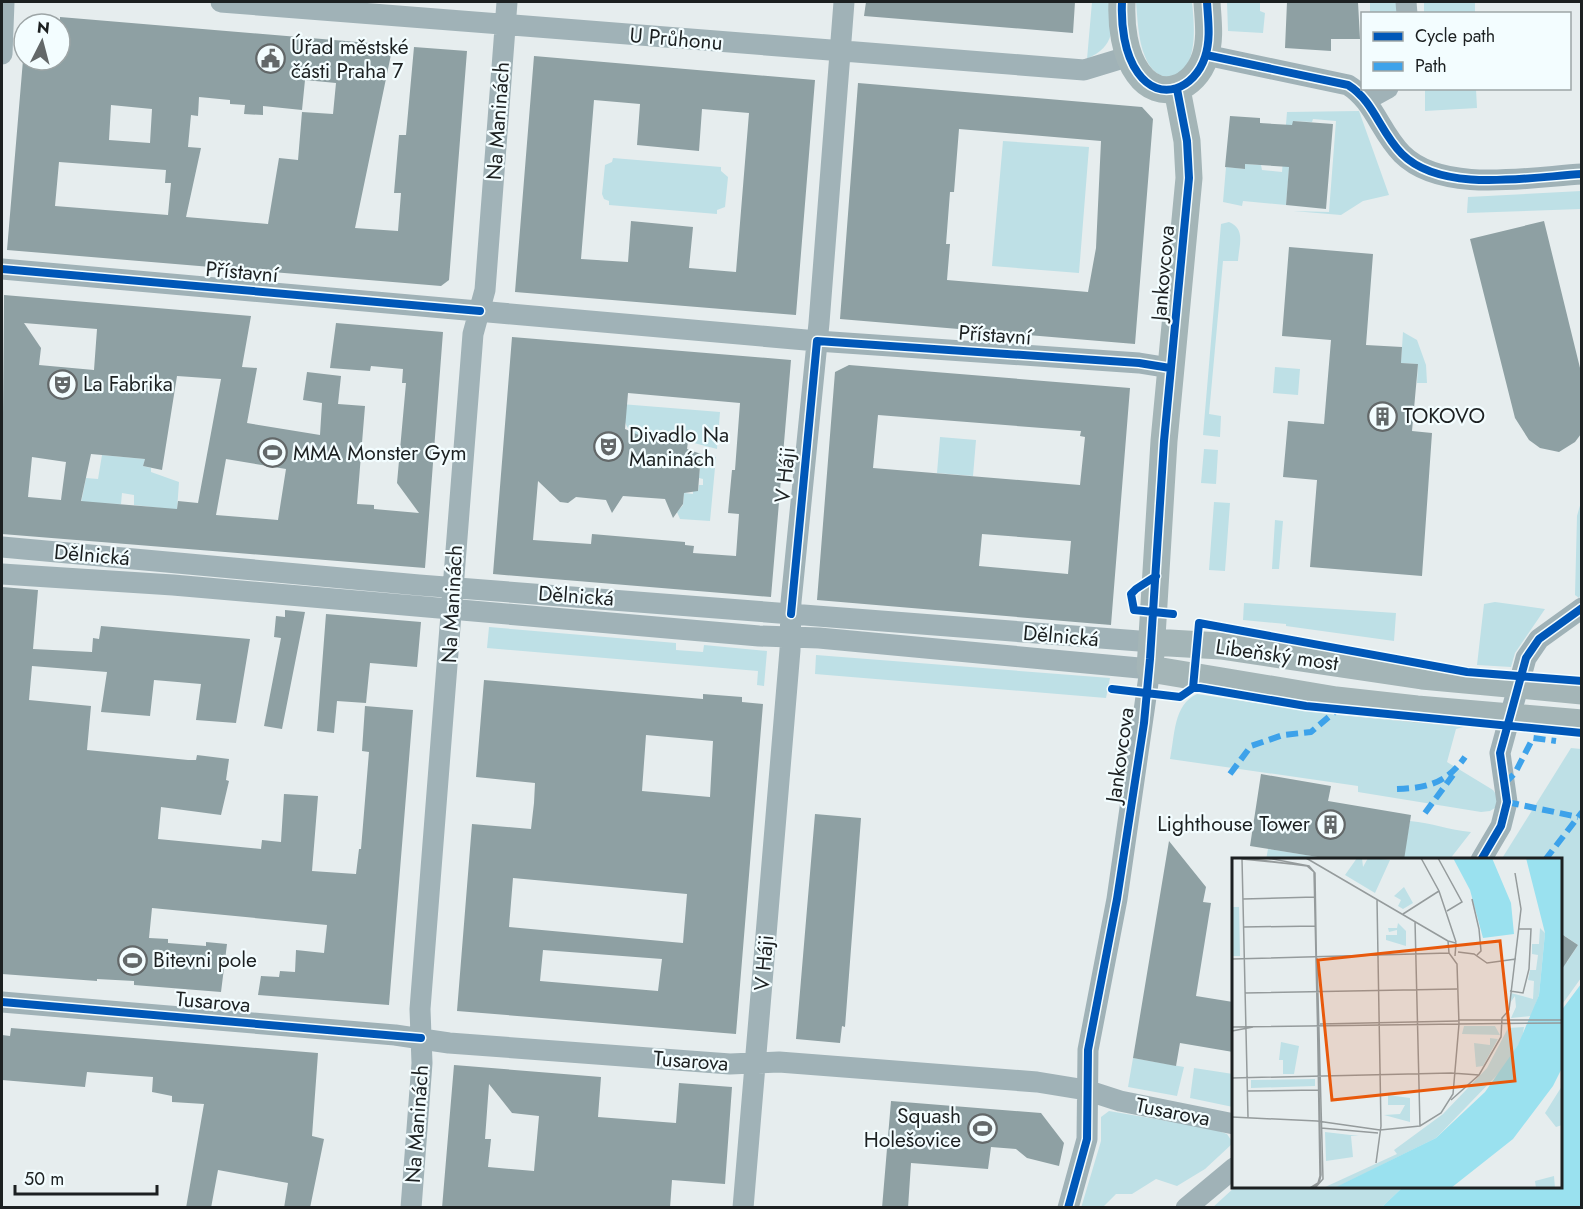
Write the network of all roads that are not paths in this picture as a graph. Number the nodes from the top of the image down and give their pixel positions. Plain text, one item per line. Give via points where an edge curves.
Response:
1 (4, 2) edge
2 (220, 2) edge
3 (507, 2) edge
4 (844, 2) edge
5 (1122, 2) edge
6 (1207, 2) edge
7 (505, 25) junction
8 (840, 52) junction
9 (2, 54) edge
10 (1206, 55) junction
11 (1130, 56) junction
12 (1177, 89) junction
13 (1384, 90) edge
14 (1366, 100) junction
15 (1581, 174) edge
16 (2, 269) edge
17 (480, 311) junction
18 (817, 341) junction
19 (1170, 368) junction
20 (2, 547) edge
21 (2, 574) edge
22 (452, 587) junction
23 (1581, 608) edge
24 (451, 610) junction
25 (791, 614) junction
26 (790, 637) junction
27 (1151, 656) junction
28 (1581, 690) edge
29 (1581, 723) edge
30 (1482, 858) edge
31 (2, 1002) edge
32 (421, 1038) junction
33 (756, 1064) junction
34 (1086, 1090) junction
35 (1232, 1124) edge
36 (1232, 1169) edge
37 (411, 1208) edge
38 (743, 1208) edge
39 (1068, 1208) edge
40 (1186, 1208) edge

1 - 9 street
2 - 7 street, U Průhonu
3 - 7 street, Na Maninách
4 - 8 street, V Háji
5 - 11 main road
6 - 10 main road
7 - 8 street, U Průhonu
7 - 17 street, Na Maninách via 485,290
8 - 11 street, U Průhonu via 1084,70
8 - 18 street, V Háji
10 - 12 main road via 1189,84
10 - 14 street via 1348,85
11 - 12 main road via 1148,83
12 - 19 main road, Jankovcova via 1189,178
13 - 14 street
14 - 15 street via 1402,154 1447,177 1472,180
16 - 17 street, Přístavní
17 - 18 street, Přístavní
17 - 22 street, Na Maninách via 473,334
18 - 19 street, Přístavní
18 - 25 street, V Háji
19 - 27 main road, Jankovcova
20 - 22 street, Dělnická
21 - 24 street, Dělnická
22 - 24 street, Na Maninách
22 - 25 street, Dělnická
23 - 30 street via 1532,648 1499,763 1507,802 1501,826
24 - 26 street, Dělnická
24 - 32 street, Na Maninách via 420,1009
25 - 26 street, V Háji
25 - 27 street, Dělnická
26 - 27 street, Dělnická via 1085,660
26 - 33 street, V Háji
27 - 28 main road, Libeňský most via 1221,646 1466,681
27 - 29 main road, Libeňský most via 1336,700
27 - 34 street, Jankovcova via 1117,899 1088,1050
31 - 32 street, Tusarova
32 - 33 street, Tusarova
32 - 37 street, Na Maninách
33 - 34 street, Tusarova via 779,1062 1037,1082
33 - 38 street, V Háji
34 - 35 street, Tusarova via 1120,1101
34 - 39 street, Jankovcova via 1087,1139
36 - 40 street

